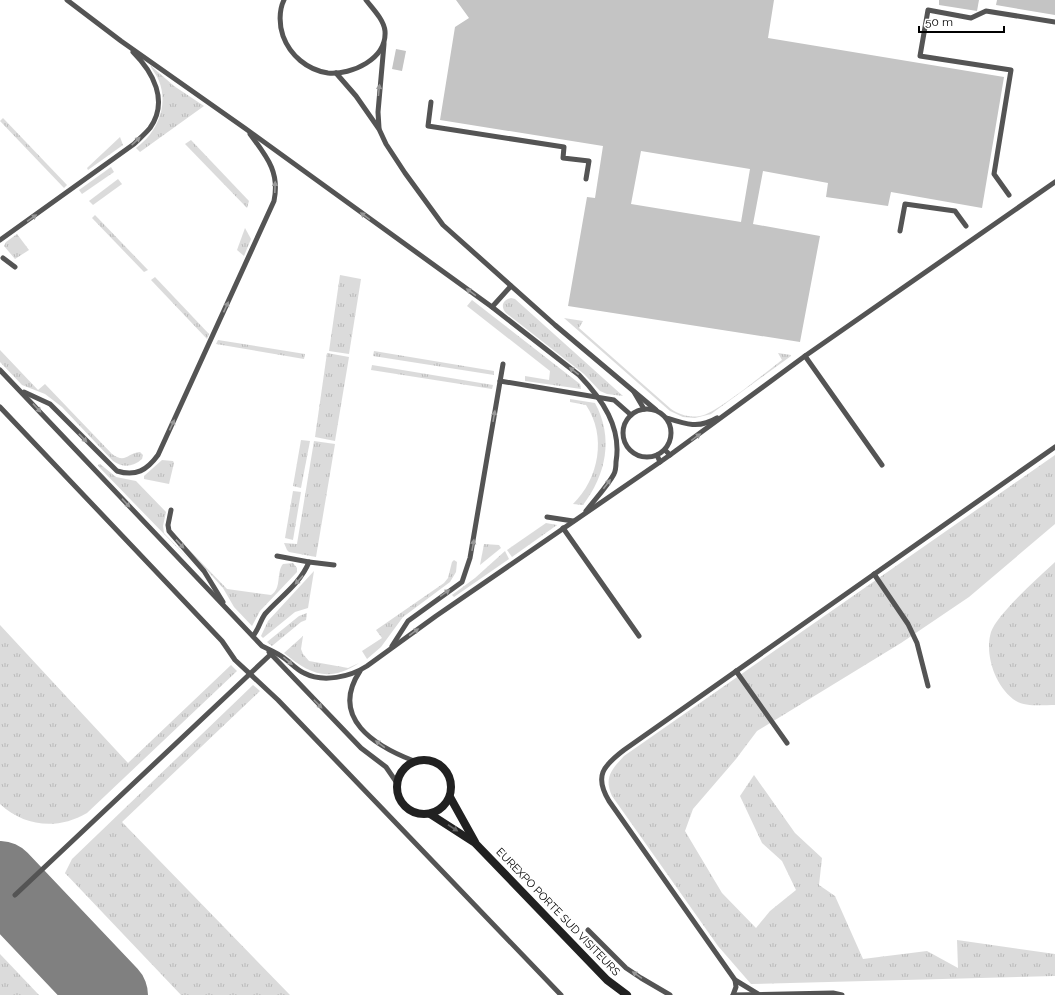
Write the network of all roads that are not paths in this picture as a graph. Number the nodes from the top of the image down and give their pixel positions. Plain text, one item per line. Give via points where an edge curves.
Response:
1 (67, 0) edge
2 (366, 0) edge
3 (282, 2) edge
4 (1055, 22) edge
5 (121, 41) junction
6 (384, 44) junction
7 (336, 73) junction
8 (431, 102) dead end
9 (246, 129) junction
10 (379, 129) junction
11 (586, 179) dead end
12 (1055, 182) edge
13 (1009, 195) dead end
14 (966, 226) dead end
15 (900, 231) dead end
16 (0, 240) edge
17 (1, 257) edge
18 (15, 267) dead end
19 (511, 286) junction
20 (492, 307) junction
21 (805, 356) junction
22 (502, 364) dead end
23 (0, 370) edge
24 (500, 381) junction
25 (629, 385) junction
26 (19, 390) junction
27 (597, 396) junction
28 (740, 404) junction
29 (0, 407) edge
30 (644, 409) junction
31 (656, 410) junction
32 (631, 415) junction
33 (667, 418) junction
34 (1055, 447) edge
35 (665, 450) junction
36 (657, 455) junction
37 (670, 455) junction
38 (660, 462) junction
39 (882, 465) dead end
40 (171, 510) dead end
41 (583, 515) junction
42 (547, 517) dead end
43 (573, 521) junction
44 (563, 528) junction
45 (277, 556) dead end
46 (309, 562) junction
47 (334, 565) dead end
48 (874, 574) junction
49 (230, 612) junction
50 (253, 636) junction
51 (639, 636) dead end
52 (262, 646) junction
53 (389, 650) junction
54 (271, 654) junction
55 (360, 671) junction
56 (736, 671) junction
57 (248, 674) junction
58 (928, 686) dead end
59 (787, 743) dead end
60 (414, 761) junction
61 (397, 783) junction
62 (450, 797) junction
63 (430, 814) junction
64 (475, 843) junction
65 (15, 895) dead end
66 (588, 930) dead end
67 (735, 980) junction
68 (758, 994) edge
69 (560, 995) edge
70 (628, 995) edge
71 (670, 995) edge
72 (733, 995) edge
73 (842, 995) edge

1 - 5 lane
2 - 6 lane via 383,23
3 - 7 lane via 280,24 291,50 303,62 319,70
4 - 13 lane via 986,11 971,18 928,10 920,56 1011,70 994,174
5 - 9 lane
16 -> 5 lane via 134,144 150,128 157,113 155,81 146,65
6 - 7 lane via 378,54 362,65
10 -> 6 lane
7 - 10 lane
8 - 11 lane via 428,126 564,147 563,158 589,161
20 -> 9 lane
26 -> 9 lane via 56,409 117,472 140,472 152,463 158,455 274,201 276,183 271,165
10 - 19 lane via 386,144 443,225
12 - 21 lane
14 - 15 lane via 955,211 905,204
17 - 18 lane
19 - 20 lane
19 - 25 lane
27 -> 20 lane via 579,375
21 - 28 lane
21 - 39 lane
22 - 24 lane
23 - 26 lane
24 - 27 lane
53 -> 24 lane via 408,621 462,582 466,573
25 - 30 lane
25 - 31 lane
26 -> 49 lane
27 - 32 lane via 614,400
41 -> 27 lane via 615,473 618,453 609,413
28 - 33 lane via 703,424 688,425
37 -> 28 lane
29 - 57 lane via 222,641 234,660
30 - 31 lane
30 - 32 lane
31 - 33 lane
32 - 36 lane via 624,428 625,443 629,449 642,456
33 - 35 lane via 672,430
34 - 48 lane
35 - 36 lane
35 - 37 lane
36 - 38 lane
37 - 38 lane
38 - 41 lane
40 -> 49 lane via 169,531 204,571
41 - 43 lane
42 - 43 lane
43 - 44 lane
44 - 51 lane
53 -> 44 lane
45 - 46 lane
46 - 47 lane
46 -> 50 lane via 303,576 264,616
48 - 56 lane
48 - 58 lane via 908,624 917,643
49 - 50 lane
50 - 52 lane
52 - 54 lane
52 -> 55 lane via 283,657 304,674 332,678
53 - 55 lane
54 - 57 lane
54 -> 61 lane via 361,748 386,767
60 -> 55 lane via 390,751 371,738 353,717 349,695
56 - 59 lane
56 - 67 lane via 612,759 606,767 601,783 609,801
57 - 65 lane
57 - 69 lane via 278,700
60 - 61 street via 406,766
60 - 62 street, EUREXPO PORTE SUD VISITEURS via 428,760 441,765 451,780
61 - 63 street, EUREXPO PORTE SUD VISITEURS via 397,792 406,807 413,812
62 - 63 street via 439,810
62 - 64 street, EUREXPO PORTE SUD VISITEURS
63 -> 64 street, EUREXPO PORTE SUD VISITEURS
64 - 70 street, EUREXPO PORTE SUD VISITEURS via 607,980
71 -> 66 lane via 626,968
67 - 68 lane
67 - 72 lane
68 - 72 lane
68 - 73 lane

